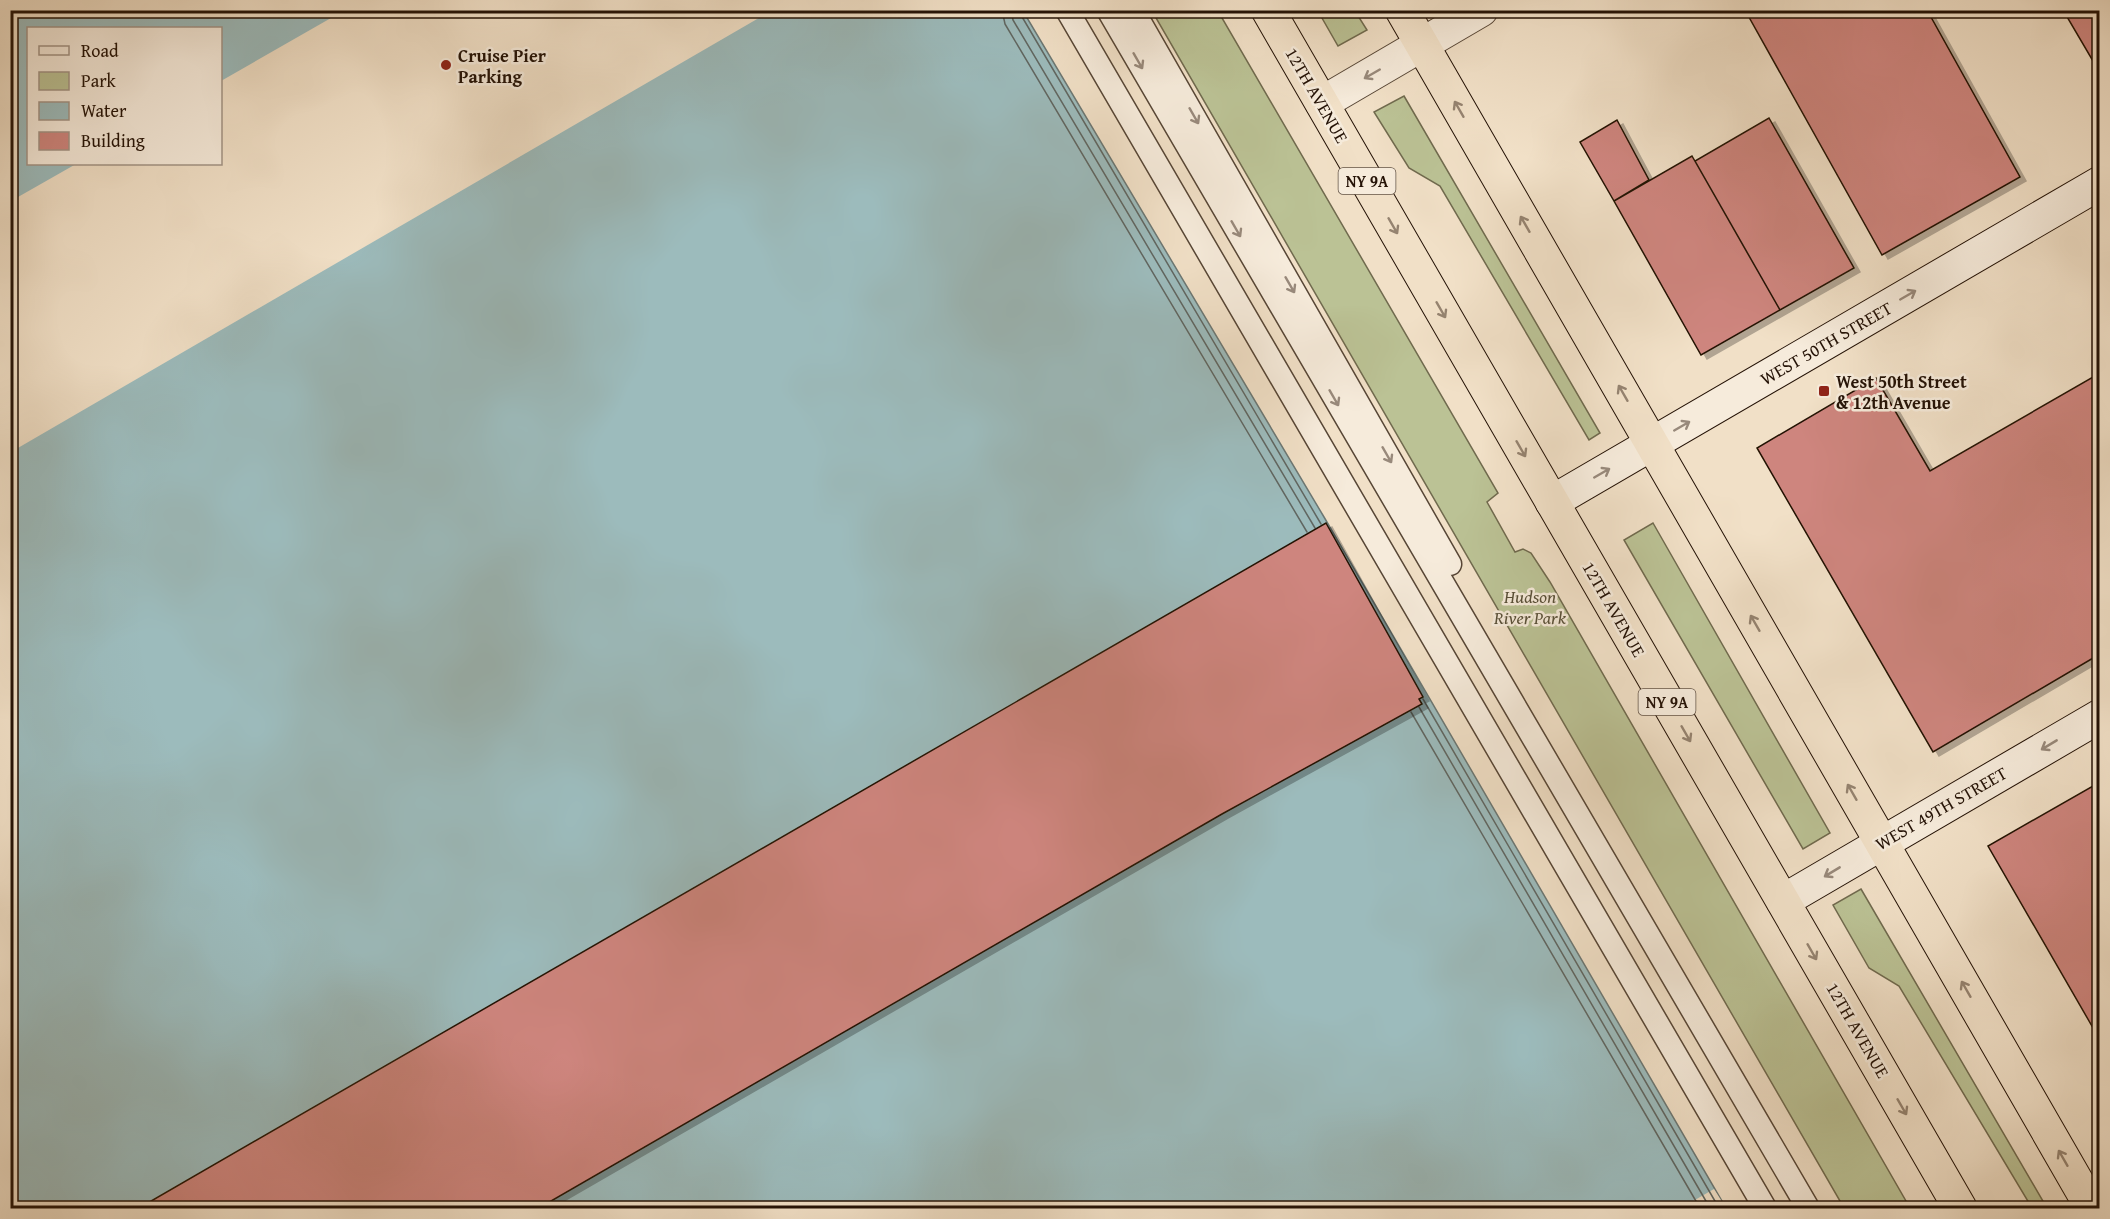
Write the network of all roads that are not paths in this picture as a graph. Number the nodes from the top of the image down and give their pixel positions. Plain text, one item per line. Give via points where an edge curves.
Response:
1 (1067, 10) edge
2 (1108, 10) edge
3 (1134, 10) edge
4 (1268, 10) edge
5 (1402, 10) edge
6 (1481, 10) edge
7 (1422, 45) junction
8 (1322, 103) junction
9 (2100, 183) edge
10 (1652, 444) junction
11 (1552, 502) junction
12 (2100, 716) edge
13 (1881, 843) junction
14 (1783, 901) junction
15 (1765, 1209) edge
16 (1808, 1209) edge
17 (1824, 1209) edge
18 (1960, 1209) edge
19 (2092, 1209) edge

1 - 15 lane
2 -> 16 lane
3 -> 17 lane via 1449,564
4 - 8 highway, 12TH AVENUE / NY 9A
5 - 7 highway
6 - 7 main road
7 -> 8 main road
10 -> 7 highway
8 -> 11 highway, 12TH AVENUE / NY 9A
10 -> 9 main road, WEST 50TH STREET
11 -> 10 main road, WEST 50TH STREET
13 -> 10 highway
11 -> 14 highway, 12TH AVENUE / NY 9A
12 -> 13 main road, WEST 49TH STREET
13 -> 14 main road, WEST 49TH STREET
19 -> 13 highway
14 -> 18 highway, 12TH AVENUE / NY 9A

